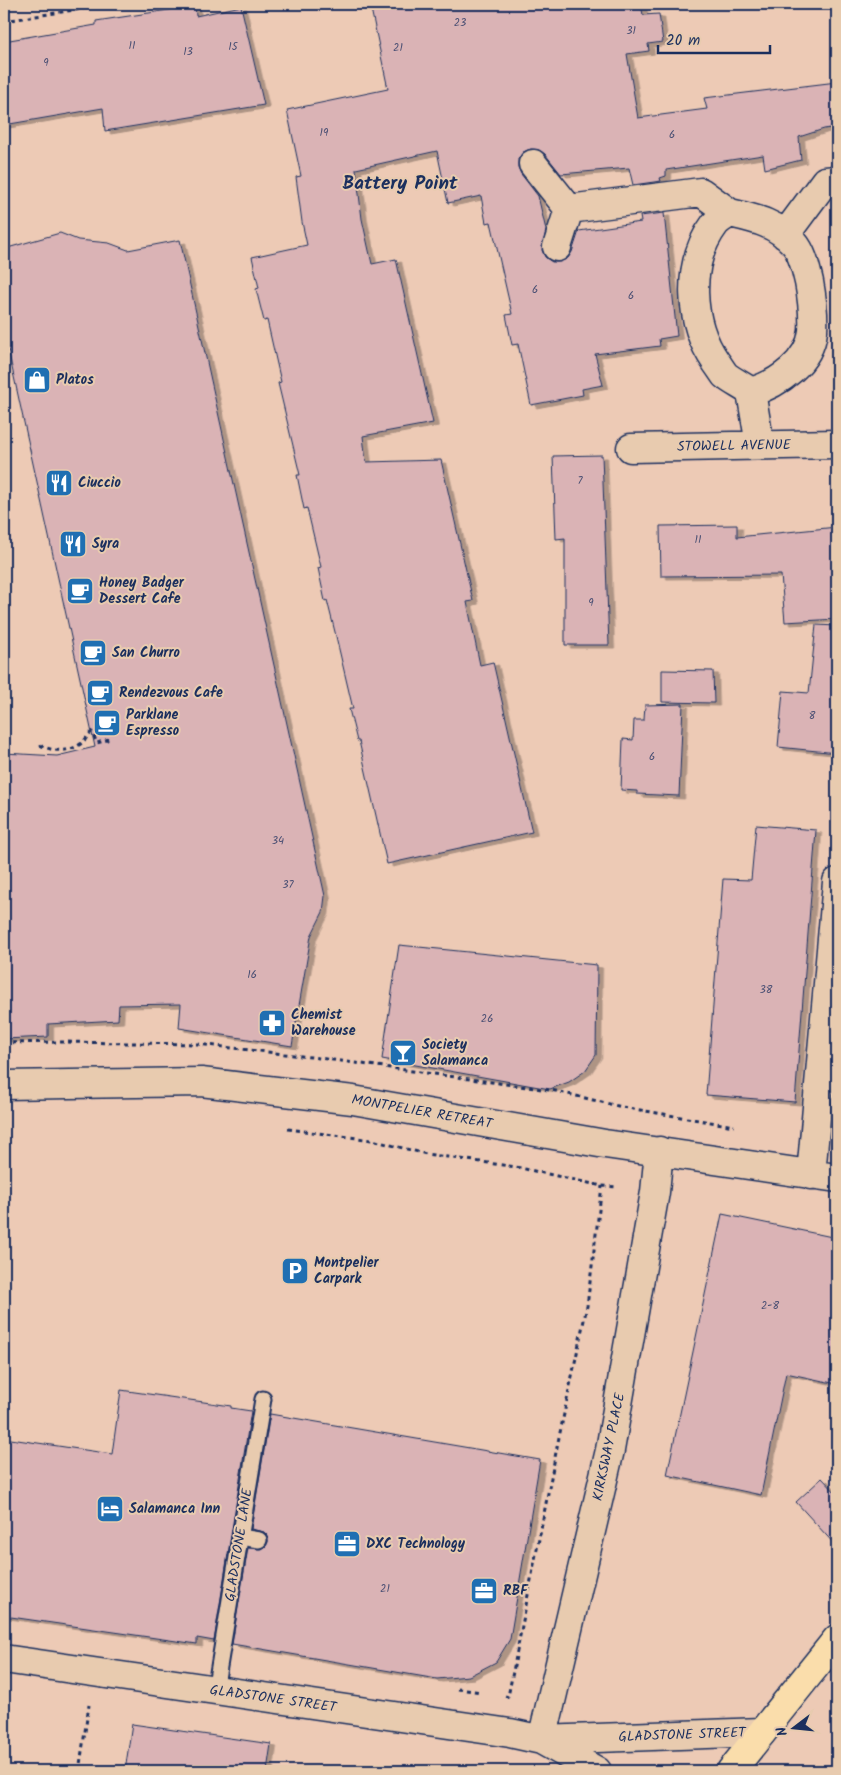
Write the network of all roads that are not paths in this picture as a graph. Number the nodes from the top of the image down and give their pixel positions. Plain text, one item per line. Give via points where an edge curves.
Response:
1 (533, 164) dead end
2 (837, 180) edge
3 (569, 209) junction
4 (730, 213) junction
5 (785, 235) junction
6 (557, 246) dead end
7 (751, 392) junction
8 (837, 444) edge
9 (760, 445) junction
10 (631, 448) dead end
11 (837, 882) edge
12 (4, 1085) edge
13 (659, 1151) junction
14 (824, 1176) edge
15 (264, 1399) dead end
16 (240, 1537) junction
17 (260, 1540) dead end
18 (837, 1639) edge
19 (4, 1659) edge
20 (214, 1691) junction
21 (762, 1732) junction
22 (542, 1740) junction
23 (597, 1771) edge
24 (731, 1771) edge

1 - 3 street
2 - 5 street via 825,181
3 - 4 street via 701,192
3 - 6 street
4 - 5 street via 759,220
4 - 7 street via 716,223 697,264 694,285 696,315 705,344 717,363 725,374
5 - 7 street via 795,244 806,268 813,301 813,333 806,353 787,374 766,388
7 - 9 street
8 - 9 street, STOWELL AVENUE
9 - 10 street, STOWELL AVENUE
11 - 14 street
12 - 13 street, MONTPELIER RETREAT via 201,1082 353,1100
13 - 14 street, MONTPELIER RETREAT
13 - 22 street, KIRKSWAY PLACE via 655,1192 610,1450
15 - 16 lane, GLADSTONE LANE
16 - 17 lane
16 - 20 lane, GLADSTONE LANE
18 - 21 main road
19 - 20 street, GLADSTONE STREET
20 - 22 street, GLADSTONE STREET
21 - 22 street, GLADSTONE STREET
21 - 24 main road
22 - 23 street, GLADSTONE STREET

